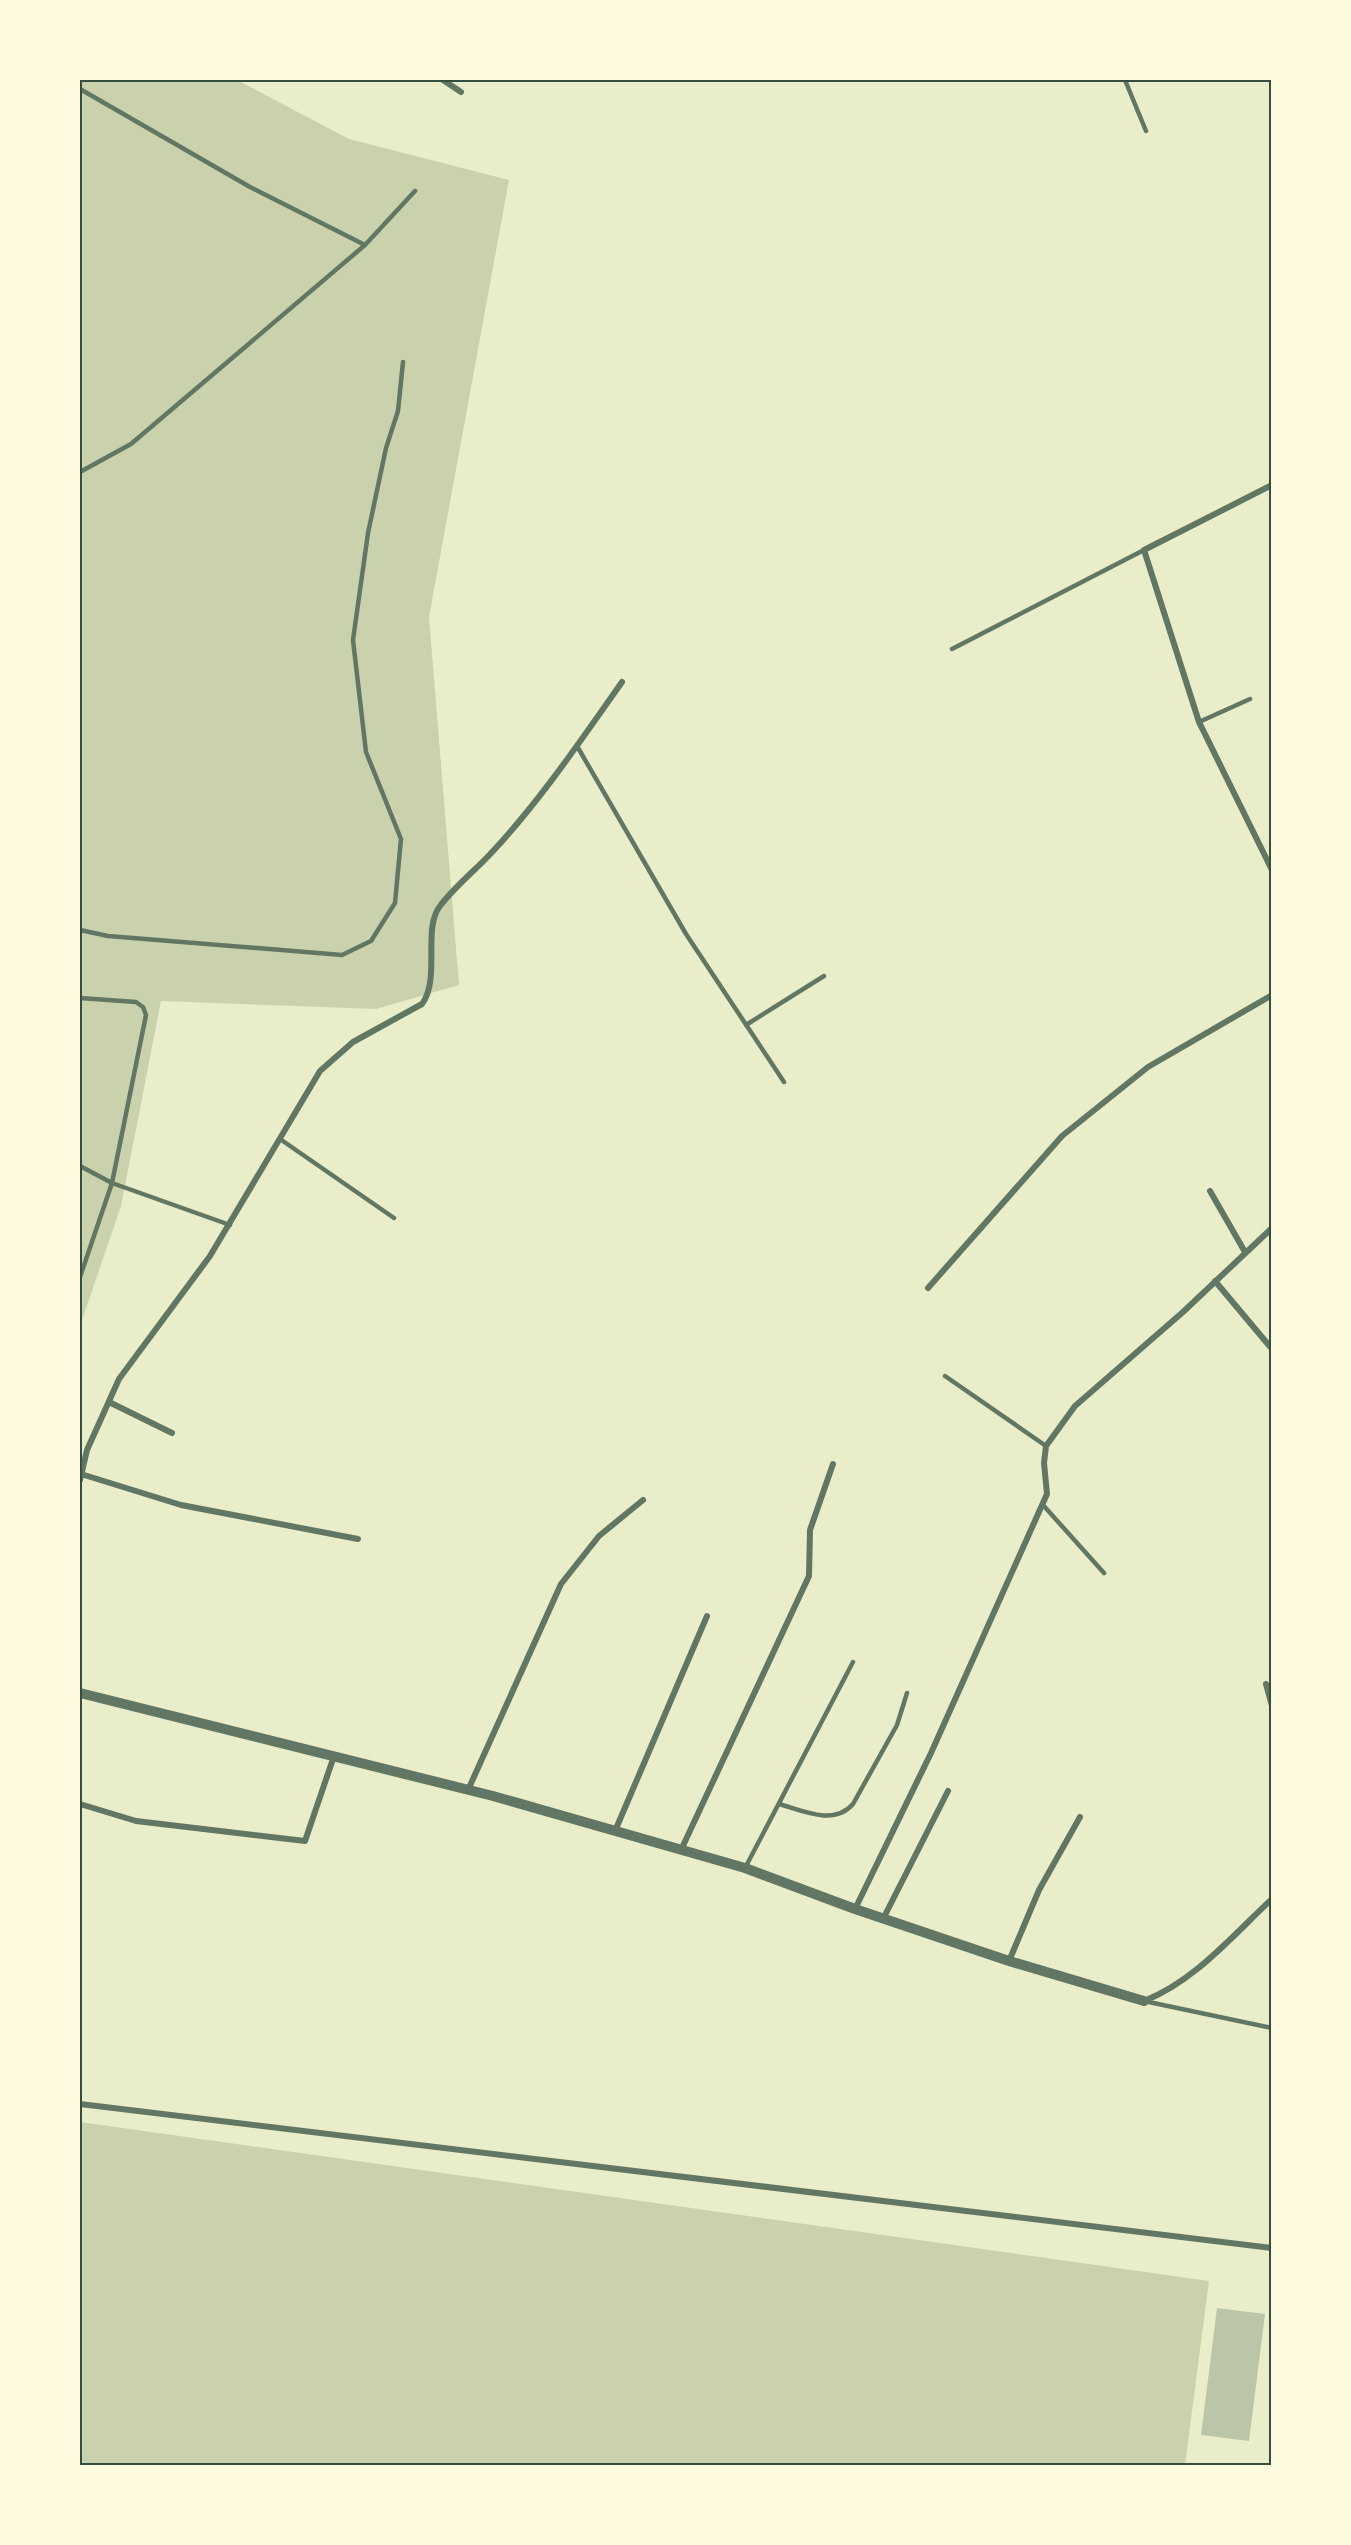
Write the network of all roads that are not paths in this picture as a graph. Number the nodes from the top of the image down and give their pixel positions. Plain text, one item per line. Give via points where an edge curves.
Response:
1 (443, 80) edge
2 (1125, 80) edge
3 (80, 89) edge
4 (461, 92) dead end
5 (1146, 130) dead end
6 (415, 191) dead end
7 (365, 245) junction
8 (404, 362) dead end
9 (80, 472) edge
10 (1272, 485) edge
11 (1144, 549) junction
12 (952, 649) dead end
13 (621, 682) dead end
14 (1250, 699) dead end
15 (1199, 722) junction
16 (577, 746) junction
17 (1272, 870) edge
18 (80, 930) edge
19 (824, 976) dead end
20 (1272, 995) edge
21 (80, 998) edge
22 (746, 1025) junction
23 (784, 1082) dead end
24 (280, 1139) junction
25 (80, 1166) edge
26 (112, 1183) junction
27 (1210, 1191) dead end
28 (394, 1218) dead end
29 (230, 1225) junction
30 (1272, 1228) edge
31 (1245, 1251) junction
32 (80, 1277) edge
33 (1215, 1281) junction
34 (928, 1288) dead end
35 (1272, 1349) edge
36 (945, 1376) dead end
37 (109, 1402) junction
38 (172, 1433) dead end
39 (1046, 1446) junction
40 (833, 1464) dead end
41 (80, 1477) edge
42 (643, 1500) dead end
43 (1043, 1505) junction
44 (358, 1539) dead end
45 (1104, 1573) dead end
46 (707, 1616) dead end
47 (853, 1662) dead end
48 (1266, 1684) dead end
49 (80, 1693) edge
50 (907, 1693) dead end
51 (1272, 1706) edge
52 (334, 1756) junction
53 (468, 1790) junction
54 (948, 1791) dead end
55 (80, 1804) edge
56 (779, 1804) junction
57 (1080, 1817) dead end
58 (615, 1831) junction
59 (681, 1850) junction
60 (745, 1868) junction
61 (1272, 1899) edge
62 (855, 1909) junction
63 (883, 1919) junction
64 (1009, 1961) junction
65 (1144, 2001) junction
66 (1272, 2028) edge
67 (80, 2104) edge
68 (1272, 2248) edge

1 - 4 street
2 - 5 lane
3 - 7 lane via 250,187
6 - 7 lane
7 - 9 lane via 131,444
8 - 18 lane via 398,411 368,533 353,640 366,752 401,839 395,903 371,941 342,955 108,936
10 - 11 street
11 - 12 lane
11 - 15 street
13 - 16 street
14 - 15 lane
15 - 17 street
16 - 22 lane via 686,934
16 - 24 street via 555,779 494,851 438,907 430,993 422,1004 353,1042 320,1071
19 - 22 lane
20 - 34 street via 1148,1067 1062,1136
21 - 26 lane via 136,1002 146,1015
22 - 23 lane
24 - 28 lane
24 - 29 street
25 - 26 lane
26 - 29 lane
26 - 32 lane
27 - 31 street
29 - 37 street via 119,1379
30 - 31 street
31 - 33 street
33 - 35 street
33 - 39 street via 1075,1406
36 - 39 lane
37 - 38 street
37 - 41 street via 87,1450
39 - 43 street via 1047,1494
40 - 59 street via 810,1530 809,1576
41 - 44 street via 181,1505
42 - 53 street via 599,1536 561,1584
43 - 45 lane
43 - 62 street via 931,1753
46 - 58 street
47 - 56 lane
48 - 51 street
49 - 52 street
50 - 56 lane via 897,1725 845,1814 826,1816
52 - 53 street
52 - 55 street via 305,1841 136,1821
53 - 58 street
54 - 63 street
56 - 60 lane
57 - 64 street via 1039,1890
58 - 59 street
59 - 60 street
60 - 62 street
61 - 65 street via 1197,1969 1165,1992
62 - 63 street
63 - 64 street
64 - 65 street
65 - 66 lane
67 - 68 street

